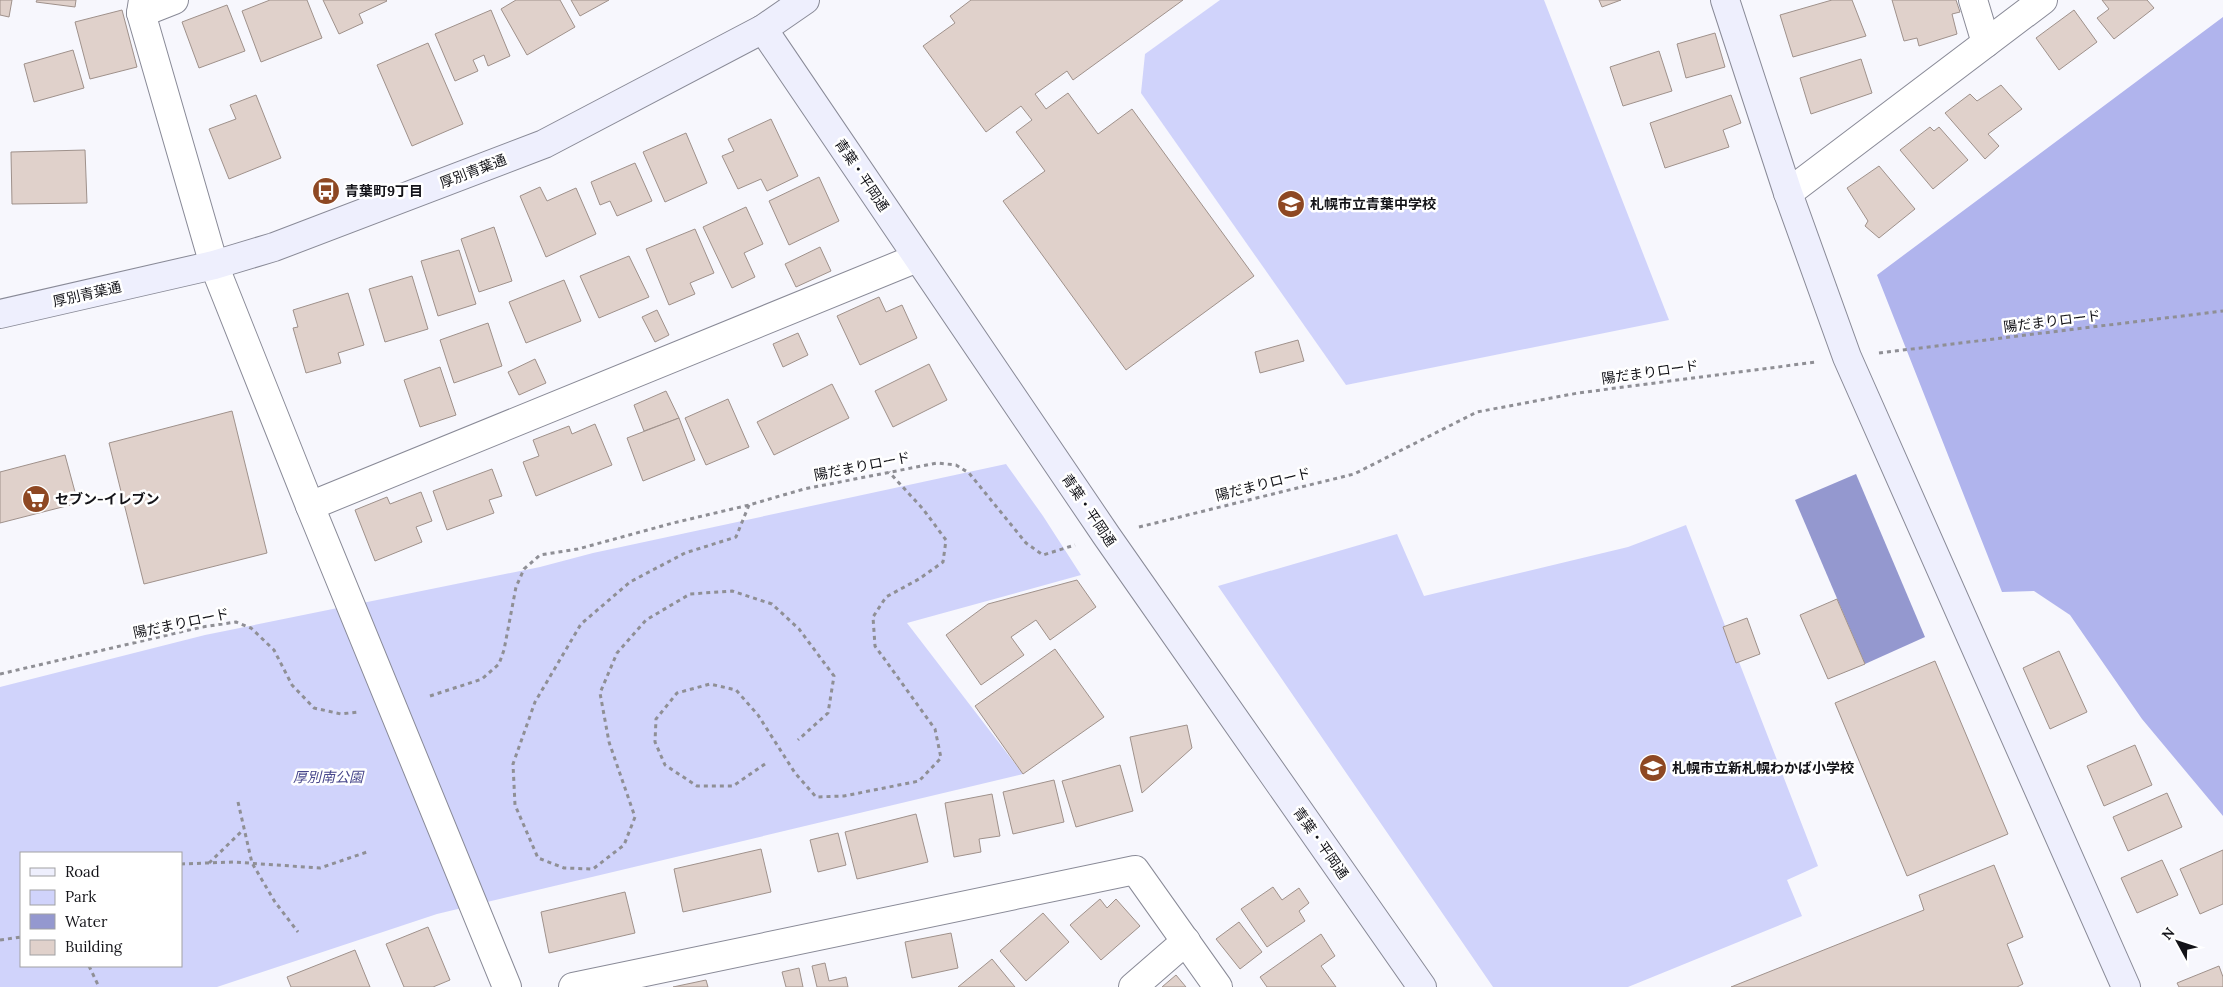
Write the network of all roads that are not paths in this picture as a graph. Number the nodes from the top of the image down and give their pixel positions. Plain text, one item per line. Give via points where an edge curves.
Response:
1 (174, 0) edge
2 (805, 0) edge
3 (1725, 0) edge
4 (1973, 0) edge
5 (2043, 0) edge
6 (142, 6) edge
7 (763, 29) junction
8 (1986, 43) junction
9 (1788, 193) junction
10 (917, 258) junction
11 (214, 264) junction
12 (0, 314) edge
13 (310, 506) junction
14 (1186, 941) junction
15 (507, 987) edge
16 (573, 987) edge
17 (1133, 987) edge
18 (1218, 987) edge
19 (1422, 987) edge
20 (2126, 987) edge

1 - 6 street
2 - 7 street, 厚別青葉通
3 - 9 street
4 - 8 street
5 - 8 street
6 - 11 street
7 - 10 street, 青葉・平岡通
7 - 11 street, 厚別青葉通 via 544,144 274,247
8 - 9 street
9 - 20 street via 1847,357
10 - 13 street
10 - 19 street, 青葉・平岡通
11 - 12 street, 厚別青葉通
11 - 13 street
13 - 15 street
14 - 16 street via 1135,870
14 - 17 street
14 - 18 street

